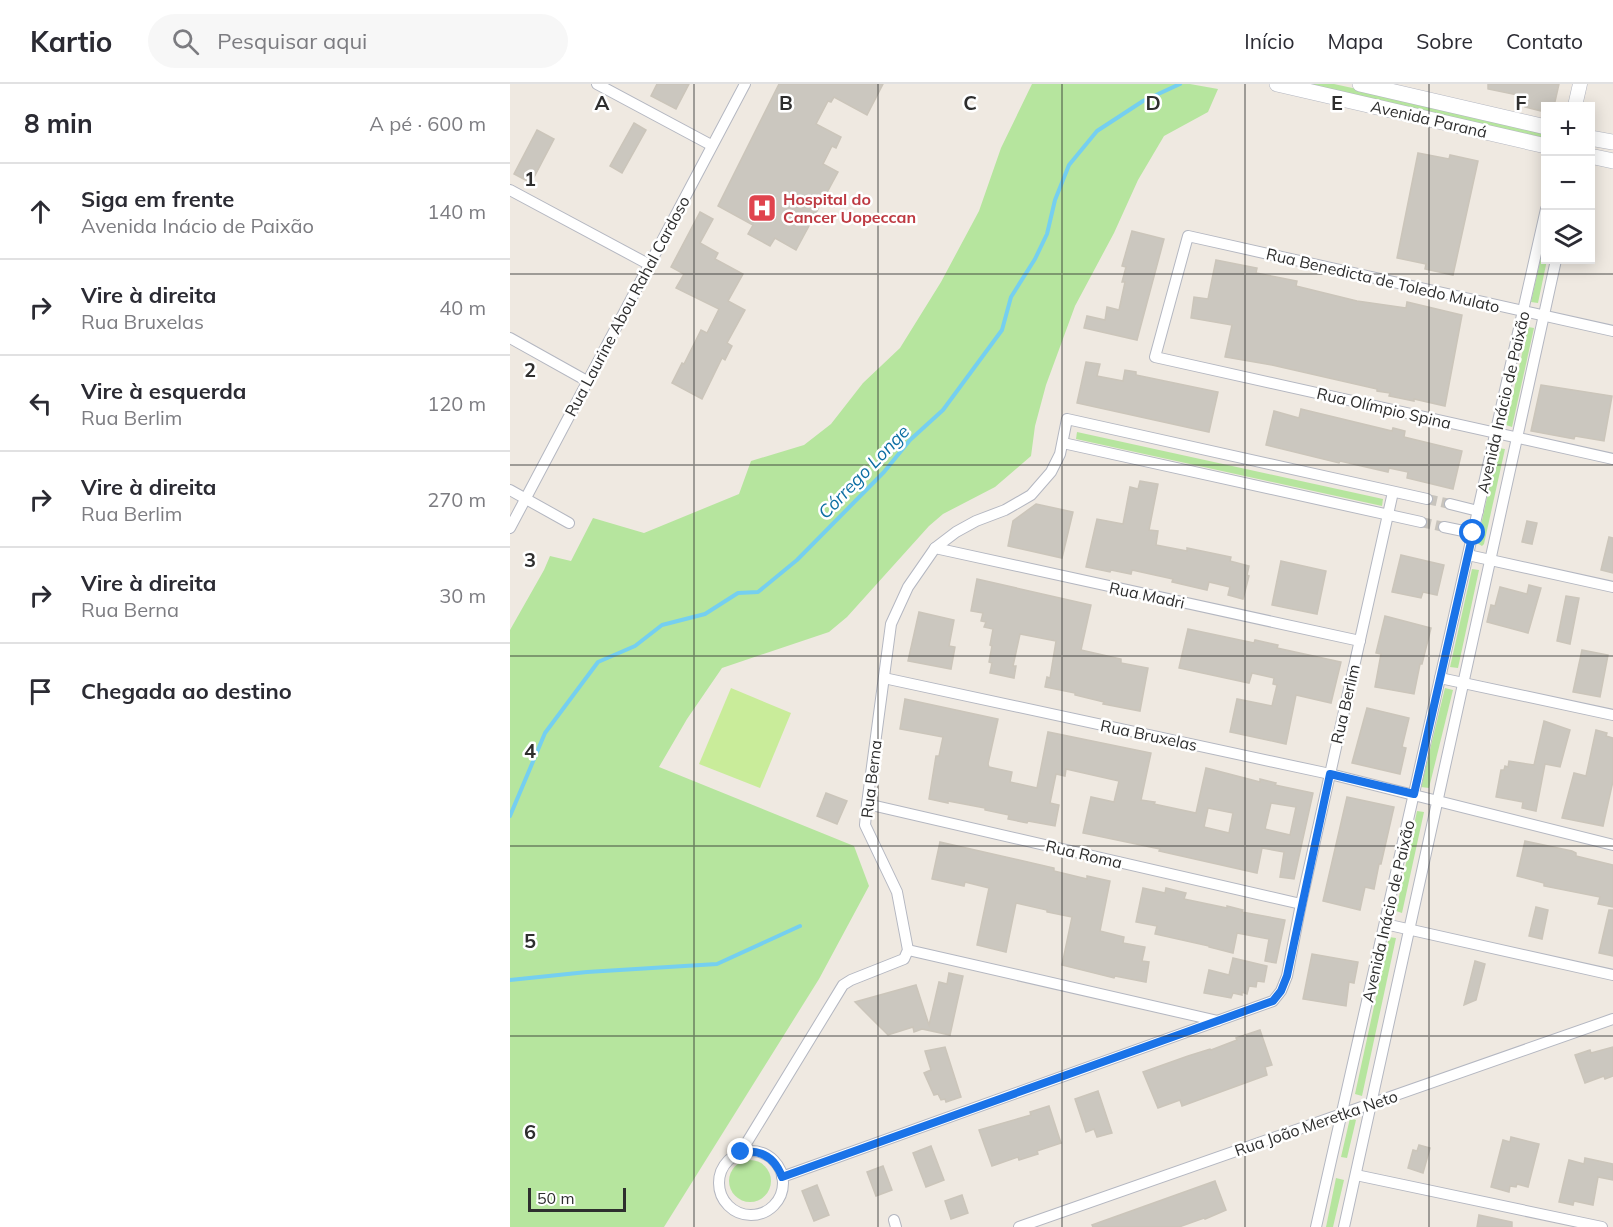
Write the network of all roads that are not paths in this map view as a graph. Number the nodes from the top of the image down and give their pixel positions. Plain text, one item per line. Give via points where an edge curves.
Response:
1 (597, 84) edge
2 (745, 84) edge
3 (1277, 84) edge
4 (1360, 84) edge
5 (1580, 84) edge
6 (1576, 102) edge
7 (1541, 127) edge
8 (1595, 139) edge
9 (1613, 142) edge
10 (1541, 145) edge
11 (711, 146) junction
12 (1595, 157) edge
13 (1613, 161) edge
14 (510, 190) edge
15 (1545, 210) edge
16 (1555, 264) edge
17 (650, 265) junction
18 (1523, 311) junction
19 (1544, 316) junction
20 (1613, 331) edge
21 (510, 338) edge
22 (1155, 357) joint
23 (587, 381) junction
24 (1496, 433) junction
25 (1517, 438) junction
26 (1064, 443) junction
27 (1613, 459) edge
28 (510, 490) edge
29 (1393, 492) junction
30 (526, 498) junction
31 (1427, 499) tunnel mouth
32 (1450, 504) tunnel mouth
33 (1478, 511) junction
34 (1389, 515) junction
35 (1421, 522) tunnel mouth
36 (569, 523) dead end
37 (1444, 527) tunnel mouth
38 (510, 528) edge
39 (1473, 533) junction
40 (935, 548) junction
41 (1468, 555) junction
42 (1491, 561) junction
43 (1613, 587) edge
44 (1360, 641) junction
45 (884, 678) junction
46 (1440, 678) junction
47 (1463, 683) junction
48 (1613, 715) edge
49 (1330, 774) junction
50 (1414, 794) junction
51 (1438, 801) junction
52 (867, 804) junction
53 (1613, 845) edge
54 (1301, 904) junction
55 (1385, 924) junction
56 (1409, 929) junction
57 (908, 950) junction
58 (1613, 975) edge
59 (1613, 1019) edge
60 (1220, 1021) junction
61 (1369, 1104) junction
62 (1341, 1114) junction
63 (741, 1152) junction
64 (1356, 1175) junction
65 (782, 1177) junction
66 (1019, 1227) edge
67 (1316, 1227) edge
68 (1344, 1227) edge
69 (1602, 1227) edge

1 - 11 street
2 - 11 street, Rua Laurine Abou Rahal Cardoso
3 - 10 main road, Avenida Paraná
4 - 7 main road, Avenida Paraná
5 - 6 street
8 - 9 main road
11 - 17 street, Rua Laurine Abou Rahal Cardoso
12 - 13 main road
14 - 17 street
15 - 18 street, Avenida Inácio de Paixão
16 - 19 street, Avenida Inácio de Paixão
17 - 23 street, Rua Laurine Abou Rahal Cardoso
18 - 19 street, Rua Benedicta de Toledo Mulato
18 - 22 street, Rua Benedicta de Toledo Mulato via 1188,236
18 - 24 street, Avenida Inácio de Paixão
19 - 20 street, Rua Benedicta de Toledo Mulato
19 - 25 street, Avenida Inácio de Paixão
21 - 23 street
22 - 24 street, Rua Olímpio Spina
23 - 30 street, Rua Laurine Abou Rahal Cardoso
24 - 25 street, Rua Olímpio Spina
24 - 33 street, Avenida Inácio de Paixão
25 - 27 street, Rua Olímpio Spina
25 - 42 street, Avenida Inácio de Paixão
26 - 29 street, Rua Berna via 1067,419
26 - 34 street
26 - 40 street, Rua Berna via 1051,472 1031,495 976,521
28 - 30 street
29 - 31 street
29 - 34 street, Rua Berlim
30 - 36 street
30 - 38 street, Rua Laurine Abou Rahal Cardoso
32 - 33 street
33 - 39 street, Avenida Inácio de Paixão
34 - 35 street
34 - 44 street, Rua Berlim
37 - 39 street
39 - 41 street, Avenida Inácio de Paixão
40 - 44 street, Rua Madri
40 - 45 street, Rua Berna via 908,587 891,624
41 - 42 street
41 - 46 street, Avenida Inácio de Paixão
42 - 43 street
42 - 47 street, Avenida Inácio de Paixão
44 - 49 street, Rua Berlim
45 - 49 street, Rua Bruxelas
45 - 52 street, Rua Berna
46 - 47 street
46 - 50 street, Avenida Inácio de Paixão
47 - 48 street
47 - 51 street, Avenida Inácio de Paixão
49 - 50 street, Rua Bruxelas
49 - 54 street, Rua Berlim
50 - 51 street, Rua Bruxelas
50 - 55 street, Avenida Inácio de Paixão
51 - 53 street, Rua Bruxelas
51 - 56 street, Avenida Inácio de Paixão
52 - 54 street, Rua Roma
52 - 57 street, Rua Berna via 866,825 897,892
54 - 60 street, Rua Berlim via 1281,991 1273,1001
55 - 56 street
55 - 62 street, Avenida Inácio de Paixão
56 - 58 street
56 - 61 street, Avenida Inácio de Paixão
57 - 60 street
57 - 63 street via 904,959 843,985
59 - 61 street, Rua João Meretka Neto
60 - 65 street, Rua Berlim
61 - 62 street, Rua João Meretka Neto
61 - 64 street, Avenida Inácio de Paixão
62 - 66 street, Rua João Meretka Neto
62 - 67 street, Avenida Inácio de Paixão
63 - 65 street via 767,1156
63 - 65 street via 723,1166 719,1176 722,1198 729,1207 750,1215 771,1208 782,1188
64 - 68 street, Avenida Inácio de Paixão
64 - 69 street

